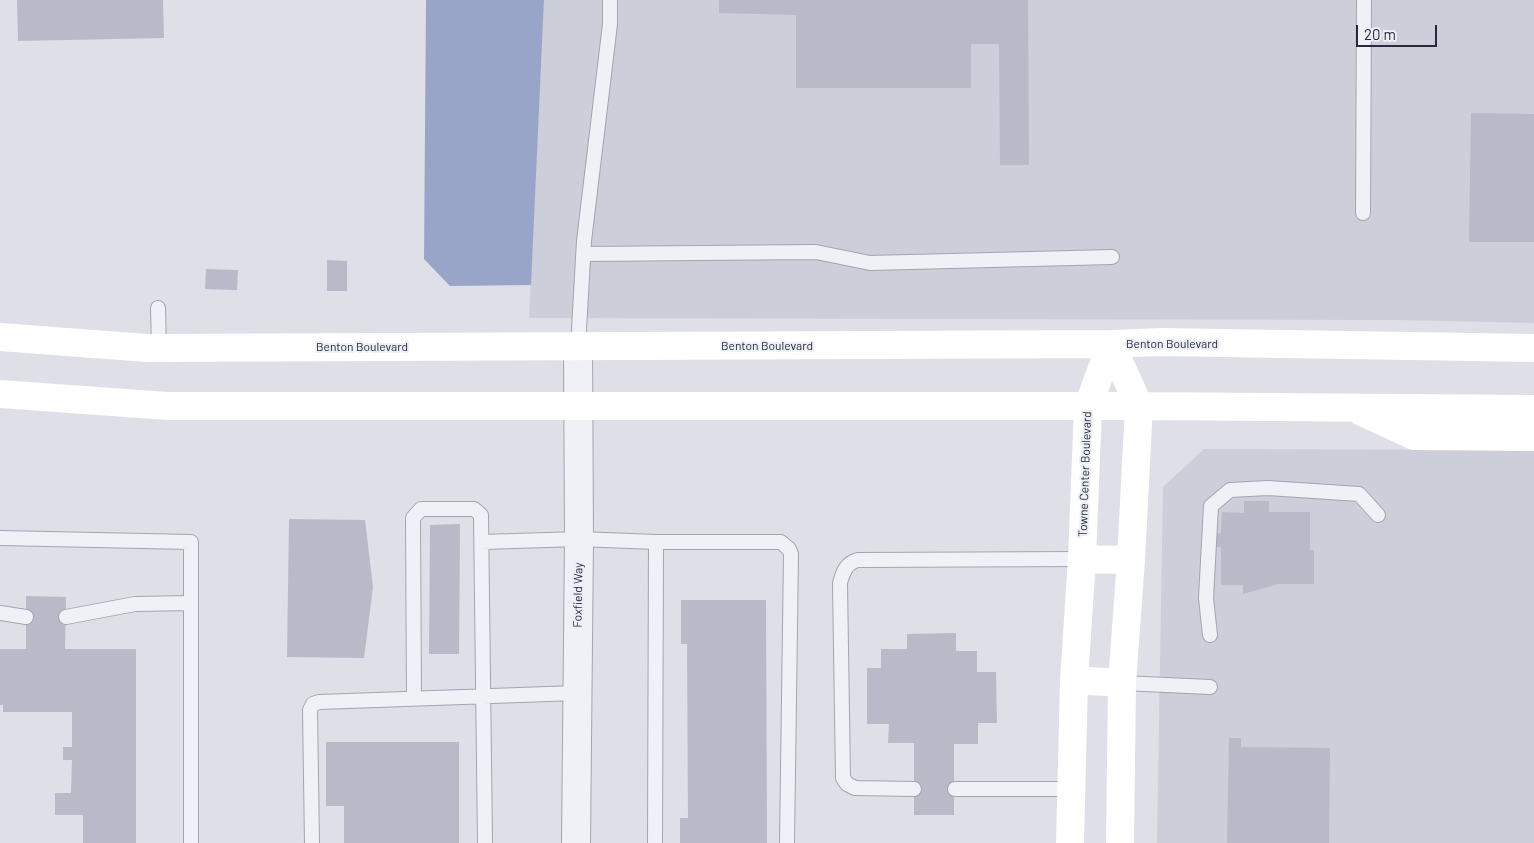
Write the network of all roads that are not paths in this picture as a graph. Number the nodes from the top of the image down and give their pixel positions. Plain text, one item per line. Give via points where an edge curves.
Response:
1 (610, 0) edge
2 (1364, 0) edge
3 (1363, 213) dead end
4 (584, 254) junction
5 (1112, 257) dead end
6 (158, 308) dead end
7 (0, 337) edge
8 (1111, 344) junction
9 (578, 347) junction
10 (159, 348) junction
11 (1534, 348) edge
12 (0, 394) edge
13 (579, 406) junction
14 (1088, 406) junction
15 (1139, 406) junction
16 (1352, 407) junction
17 (1534, 409) edge
18 (1534, 437) edge
19 (1378, 515) dead end
20 (0, 538) edge
21 (579, 540) junction
22 (482, 542) junction
23 (656, 542) junction
24 (1082, 559) junction
25 (1131, 560) junction
26 (191, 603) junction
27 (0, 613) edge
28 (26, 617) dead end
29 (66, 617) dead end
30 (1210, 635) dead end
31 (1074, 680) junction
32 (1122, 682) junction
33 (1210, 687) dead end
34 (578, 693) junction
35 (482, 696) junction
36 (414, 698) junction
37 (914, 789) dead end
38 (955, 789) dead end
39 (1071, 789) junction
40 (191, 843) edge
41 (312, 843) edge
42 (485, 843) edge
43 (576, 843) edge
44 (655, 843) edge
45 (787, 843) edge
46 (1070, 843) edge
47 (1120, 843) edge

1 - 4 lane
2 - 3 lane
4 - 5 lane via 816,252 870,263
4 - 9 lane
6 - 10 lane
7 - 10 street, Benton Boulevard
8 - 9 street, Benton Boulevard
8 - 11 street, Benton Boulevard
8 - 14 street, Towne Center Boulevard
8 - 15 street
9 - 10 street, Benton Boulevard
9 - 13 street, Foxfield Way
12 - 13 street via 167,406
13 - 14 street
13 - 21 street, Foxfield Way
14 - 15 street
14 - 24 street, Towne Center Boulevard
15 - 16 street
15 - 25 street
16 - 17 street
16 - 18 street via 1414,436
19 - 30 lane via 1359,494 1268,488 1230,490 1211,506 1206,598
20 - 26 lane via 191,542
21 - 22 lane
21 - 23 lane
21 - 34 street, Foxfield Way
22 - 35 lane
22 - 36 lane via 481,515 474,509 421,509 413,518
23 - 44 lane
23 - 45 lane via 781,542 789,549
24 - 25 street
24 - 31 street, Towne Center Boulevard
24 - 37 lane via 858,560 846,566 840,583 842,778 855,788
25 - 32 street
26 - 29 lane via 135,604
26 - 40 lane
27 - 28 lane
31 - 32 street
31 - 39 street, Towne Center Boulevard
32 - 33 lane
32 - 47 street
34 - 35 lane
34 - 43 street, Foxfield Way
35 - 36 lane
35 - 42 lane
36 - 41 lane via 314,704 310,710
38 - 39 lane
39 - 46 street, Towne Center Boulevard

